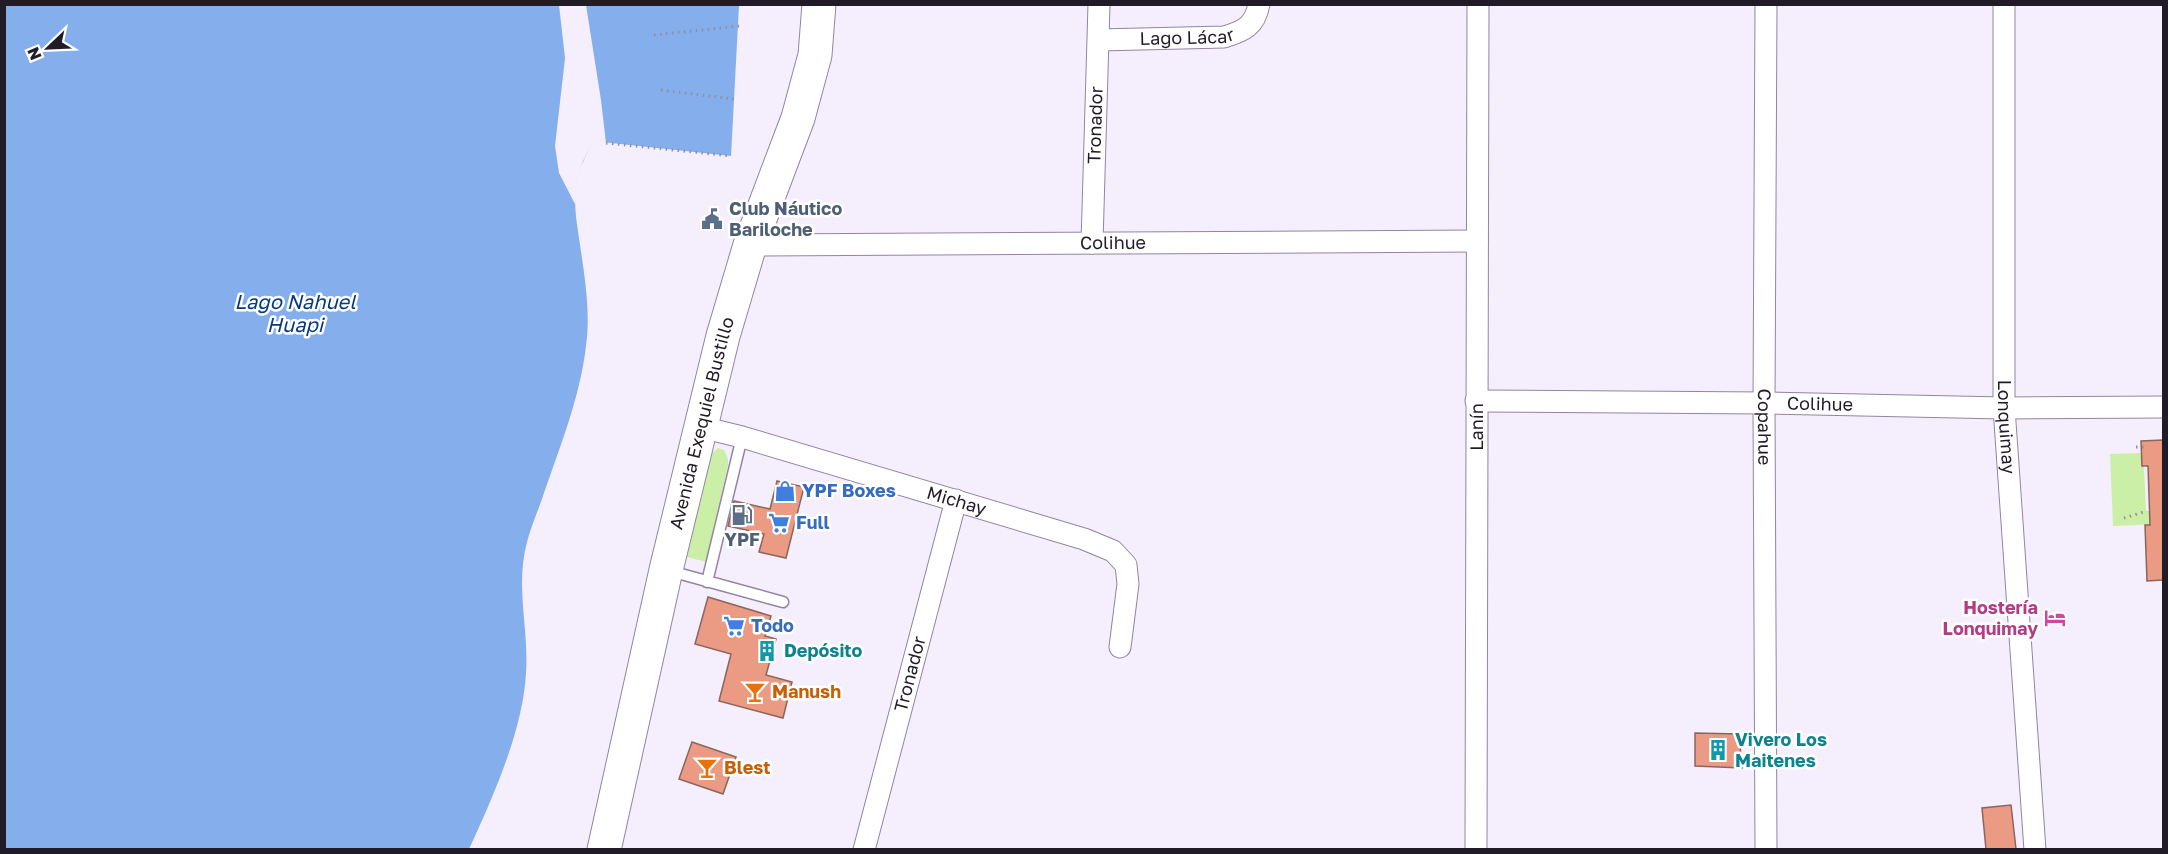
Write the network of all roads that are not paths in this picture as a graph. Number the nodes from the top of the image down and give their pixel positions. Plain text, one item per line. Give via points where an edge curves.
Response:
1 (819, 4) edge
2 (1099, 4) edge
3 (1258, 4) edge
4 (1478, 4) edge
5 (1766, 4) edge
6 (2004, 4) edge
7 (1099, 40) junction
8 (1477, 241) junction
9 (1092, 243) junction
10 (750, 244) junction
11 (1476, 401) junction
12 (1764, 403) junction
13 (2163, 407) edge
14 (2004, 408) junction
15 (700, 427) junction
16 (742, 437) junction
17 (956, 500) junction
18 (666, 570) junction
19 (708, 582) junction
20 (783, 602) dead end
21 (1120, 647) dead end
22 (604, 849) edge
23 (864, 849) edge
24 (1476, 849) edge
25 (1766, 849) edge
26 (2035, 849) edge

1 - 10 main road, Avenida Exequiel Bustillo via 814,56 798,118
2 - 7 street, Tronador
3 - 7 street, Lago Lácar via 1256,18 1241,32 1224,37
4 - 8 street, Lanín
5 - 12 street, Copahue
6 - 14 street, Lonquimay
7 - 9 street, Tronador
8 - 9 street, Colihue
8 - 11 street, Lanín
9 - 10 street, Colihue
10 - 15 main road, Avenida Exequiel Bustillo
11 - 12 street, Colihue
11 - 24 street, Lanín
12 - 14 street, Colihue
12 - 25 street, Copahue
13 - 14 street, Colihue
14 - 26 street, Lonquimay
15 - 16 street, Michay
15 - 18 main road, Avenida Exequiel Bustillo
16 - 17 street, Michay
16 - 19 lane
17 - 21 street, Michay via 1113,551 1126,565 1128,584
17 - 23 street, Tronador
18 - 19 lane
18 - 22 main road, Avenida Exequiel Bustillo
19 - 20 lane

